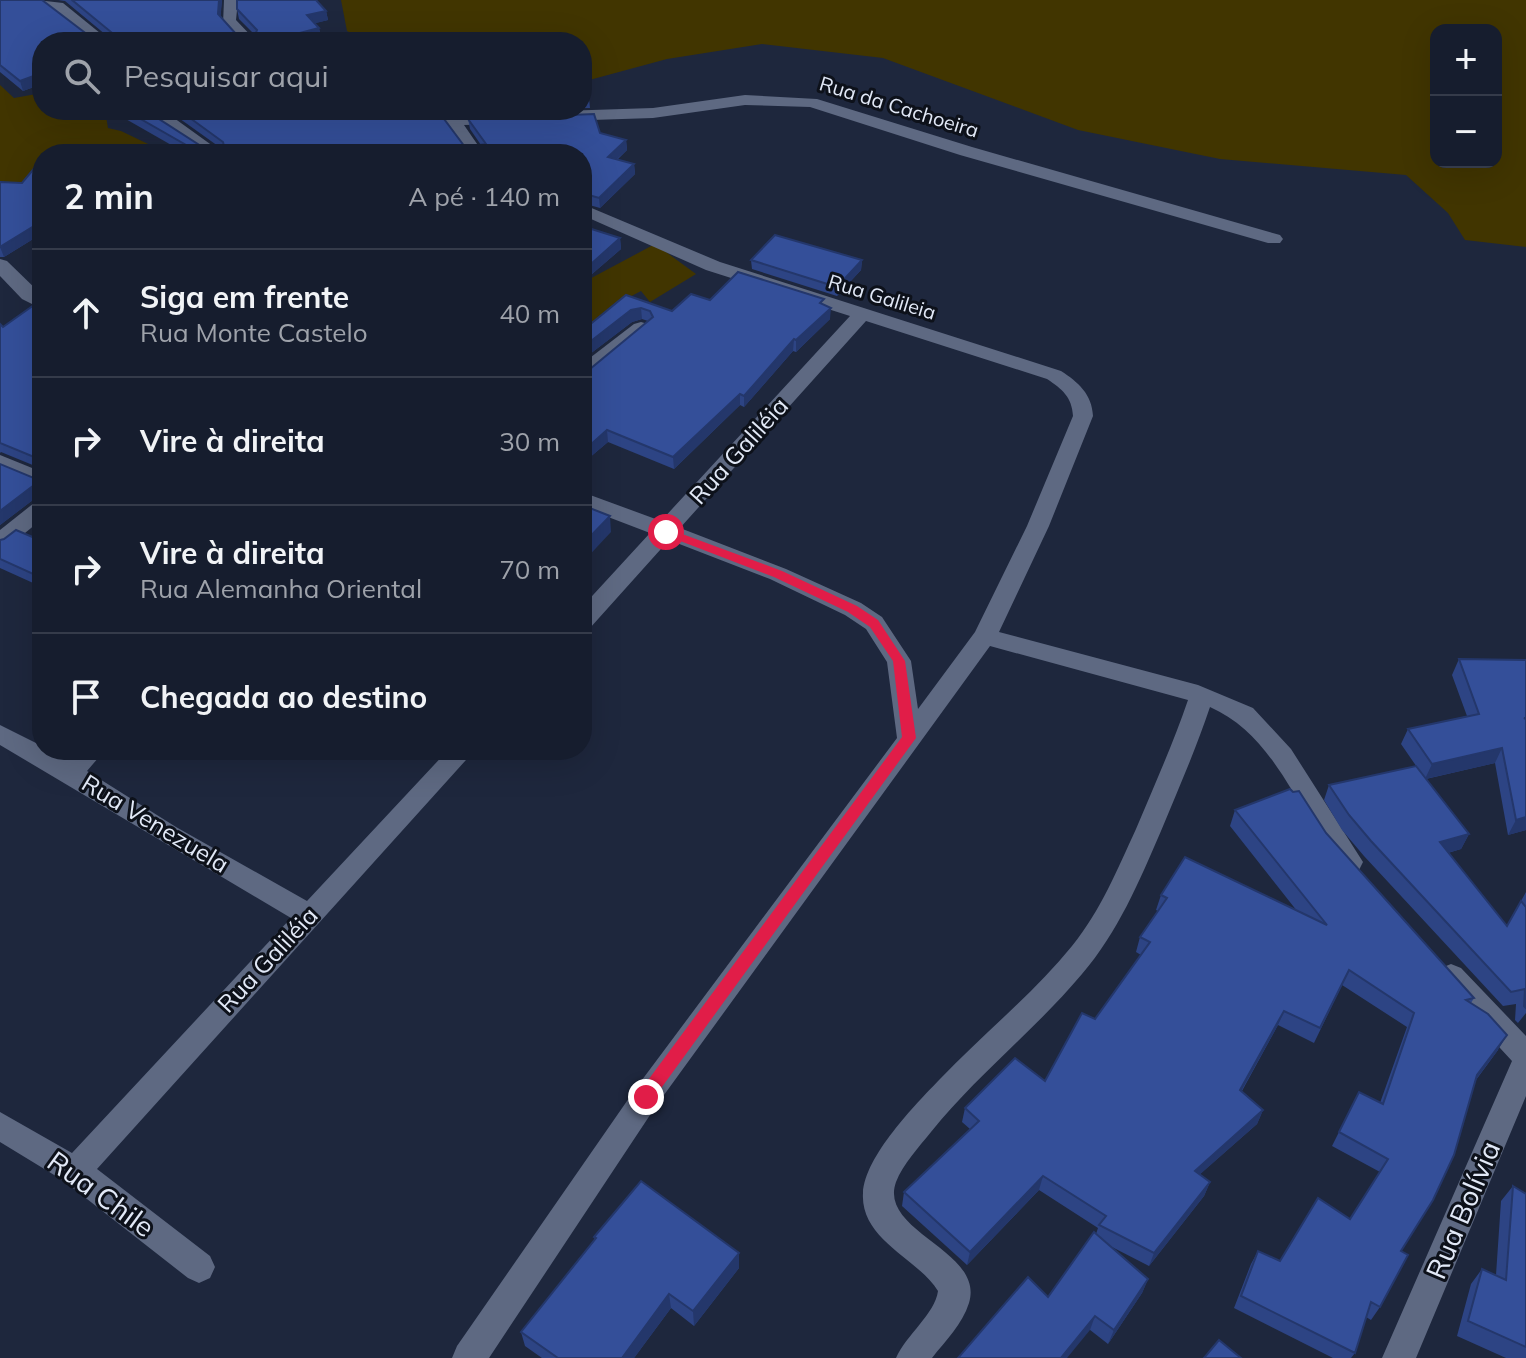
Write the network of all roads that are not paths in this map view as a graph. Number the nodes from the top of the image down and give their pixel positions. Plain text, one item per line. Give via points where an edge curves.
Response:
1 (44, 0) edge
2 (231, 0) edge
3 (90, 32) edge
4 (239, 32) edge
5 (592, 115) edge
6 (167, 120) edge
7 (441, 120) edge
8 (473, 120) edge
9 (453, 121) junction
10 (201, 144) edge
11 (466, 144) edge
12 (592, 213) edge
13 (1274, 239) dead end
14 (0, 265) edge
15 (32, 297) edge
16 (862, 314) junction
17 (641, 328) edge
18 (592, 366) edge
19 (0, 462) edge
20 (32, 476) edge
21 (592, 503) edge
22 (32, 516) edge
23 (666, 532) junction
24 (0, 542) edge
25 (592, 611) edge
26 (985, 636) junction
27 (1202, 695) junction
28 (0, 734) edge
29 (909, 738) junction
30 (32, 752) edge
31 (47, 760) edge
32 (82, 760) edge
33 (454, 760) edge
34 (69, 772) junction
35 (1370, 885) edge
36 (309, 915) junction
37 (1435, 958) edge
38 (1526, 1058) edge
39 (0, 1126) edge
40 (75, 1171) junction
41 (199, 1267) dead end
42 (469, 1358) edge
43 (913, 1358) edge
44 (1399, 1358) edge

1 - 3 street
2 - 4 street via 228,21
5 - 13 street, Rua da Cachoeira via 745,100 811,102
6 - 10 street
7 - 9 street
8 - 9 street
9 - 11 street
12 - 16 street, Rua Galileia via 713,266
14 - 15 street
16 - 23 street, Rua Galiléia
16 - 26 street, Rua Galileia via 1037,368 1070,385 1084,404 1038,526
17 - 18 street
19 - 20 street
21 - 23 street
22 - 24 street
23 - 25 street, Rua Galiléia
23 - 29 street via 778,574 874,623 899,661
26 - 27 street
26 - 29 street, Rua Galileia
27 - 35 street via 1240,711 1257,725 1331,839
27 - 43 street via 1118,900 1094,940 967,1071 881,1178 877,1194 888,1221 952,1280 956,1290 950,1310
28 - 30 street, Rua Venezuela
29 - 42 street, Rua Galileia via 646,1097
31 - 34 street, Rua Venezuela
32 - 34 street
33 - 36 street, Rua Galiléia
34 - 36 street, Rua Venezuela
36 - 40 street, Rua Galiléia
37 - 38 street
38 - 44 street, Rua Bolívia
39 - 40 street, Rua Chile
40 - 41 street, Rua Chile

